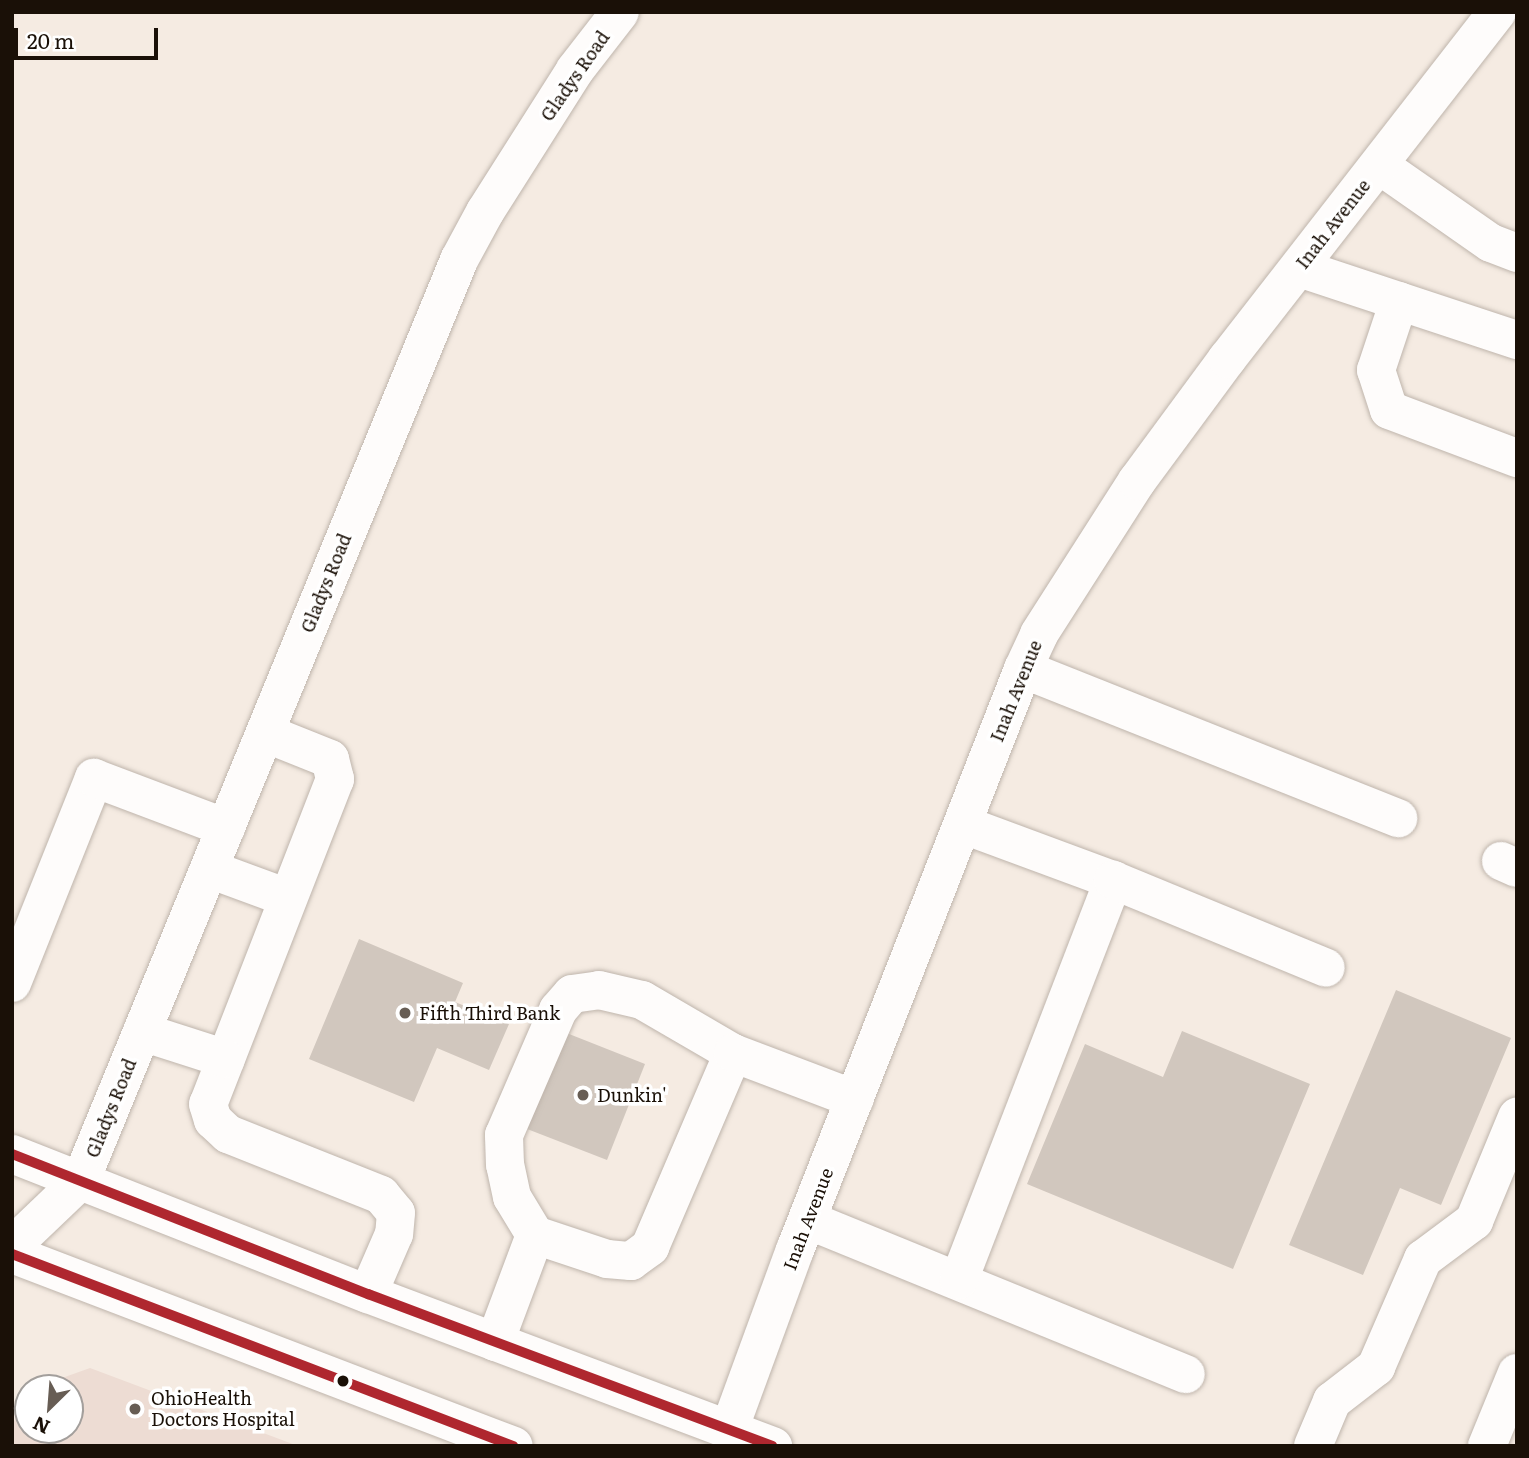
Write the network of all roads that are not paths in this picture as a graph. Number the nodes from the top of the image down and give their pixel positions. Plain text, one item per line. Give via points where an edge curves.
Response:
1 (620, 12) edge
2 (1497, 12) edge
3 (1379, 165) junction
4 (1517, 253) edge
5 (1299, 268) junction
6 (1399, 301) junction
7 (1517, 340) edge
8 (1517, 458) edge
9 (1023, 669) junction
10 (265, 733) junction
11 (1398, 818) dead end
12 (964, 825) junction
13 (226, 828) junction
14 (209, 869) junction
15 (1112, 880) junction
16 (288, 898) junction
17 (1326, 968) dead end
18 (12, 983) edge
19 (142, 1032) junction
20 (733, 1053) junction
21 (226, 1059) junction
22 (855, 1099) junction
23 (1517, 1117) edge
24 (12, 1154) edge
25 (81, 1181) junction
26 (808, 1220) junction
27 (535, 1235) junction
28 (12, 1246) edge
29 (12, 1254) edge
30 (959, 1280) junction
31 (368, 1294) junction
32 (495, 1342) junction
33 (1517, 1373) edge
34 (1186, 1374) dead end
35 (729, 1430) junction
36 (514, 1446) edge
37 (773, 1446) edge
38 (1313, 1446) edge
39 (1487, 1446) edge

1 - 10 street, Gladys Road via 575,70 459,260
2 - 3 street, Inah Avenue
3 - 4 street via 1492,243
3 - 5 street, Inah Avenue
5 - 6 street
5 - 9 street, Inah Avenue via 1137,481 1039,634
6 - 7 street
6 - 8 street via 1376,370 1389,410
9 - 11 street
9 - 12 street, Inah Avenue
10 - 13 street, Gladys Road
10 - 16 street via 330,759 335,771
12 - 15 street
12 - 22 street, Inah Avenue
13 - 14 street, Gladys Road
13 - 18 street via 94,778
14 - 16 street
14 - 19 street, Gladys Road
15 - 17 street
15 - 30 street
16 - 21 street
19 - 21 street
19 - 25 street, Gladys Road
20 - 22 street
20 - 27 street via 650,1247 631,1261 607,1259
20 - 27 street via 642,1000 599,990 572,994 558,1010 504,1135 512,1197
21 - 31 street via 208,1104 213,1120 228,1134 381,1195 396,1213 394,1234
22 - 26 street, Inah Avenue
23 - 38 street via 1474,1221 1423,1259 1376,1367 1332,1401
24 - 25 street
25 - 28 street
25 - 31 street
26 - 30 street
26 - 35 street, Inah Avenue
27 - 32 street
29 - 36 street
30 - 34 street
31 - 32 street
32 - 35 street
33 - 39 street
35 - 37 street

